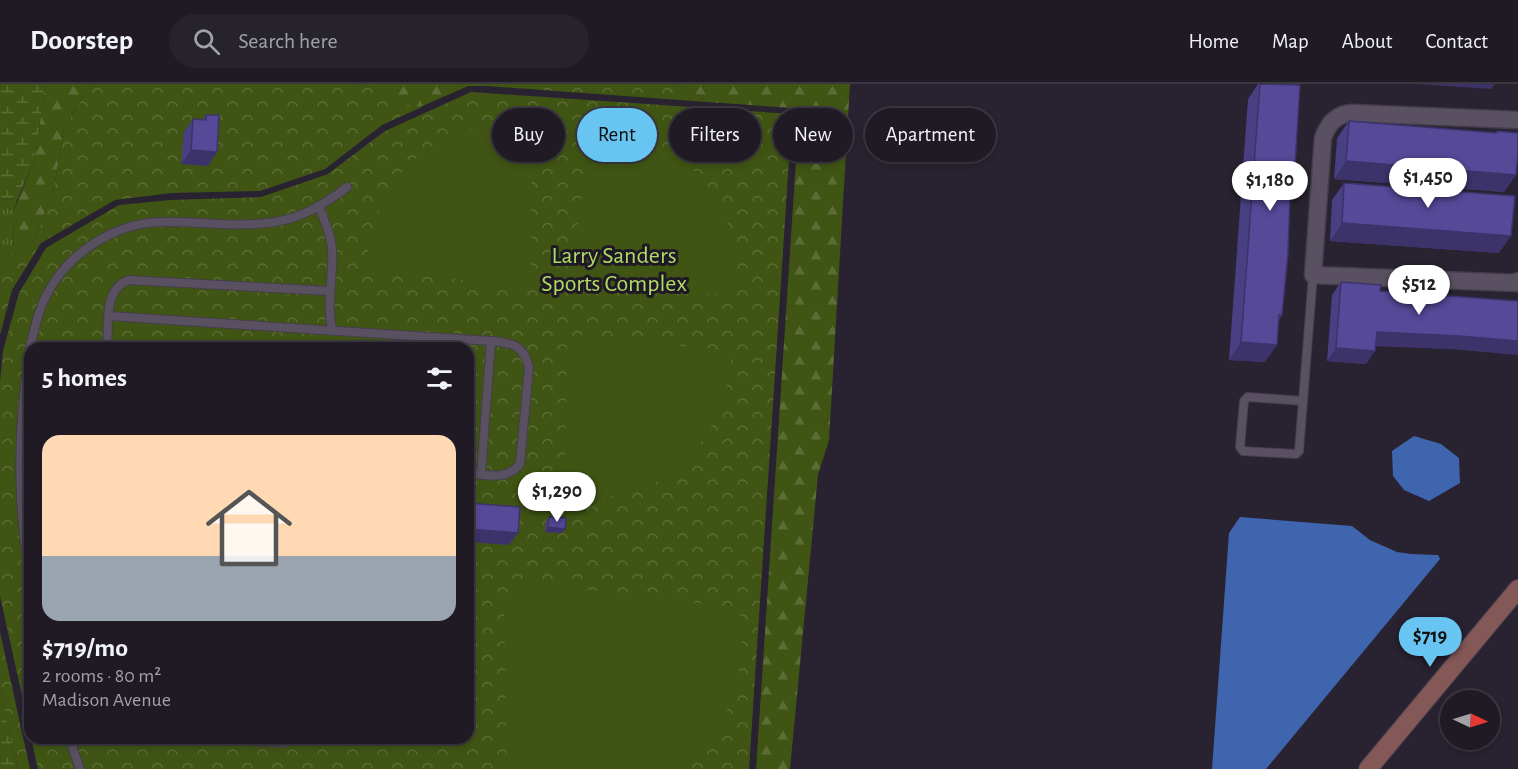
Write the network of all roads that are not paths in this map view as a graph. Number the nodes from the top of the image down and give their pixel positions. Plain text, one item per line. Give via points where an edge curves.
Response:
1 (1518, 120) edge
2 (347, 187) dead end
3 (319, 206) junction
4 (1313, 275) junction
5 (1518, 282) edge
6 (329, 291) junction
7 (109, 316) junction
8 (332, 330) junction
9 (491, 341) junction
10 (32, 342) edge
11 (107, 342) edge
12 (432, 342) edge
13 (474, 342) edge
14 (24, 400) edge
15 (1303, 401) junction
16 (474, 473) edge
17 (481, 474) junction
18 (24, 478) edge
19 (1518, 588) edge
20 (71, 744) edge
21 (80, 769) edge
22 (1368, 769) edge

1 - 4 street via 1352,113 1338,116 1323,138
2 - 3 lane
3 - 6 lane via 332,250
3 - 10 lane via 275,222 162,222 127,227 94,242 54,283 39,312
4 - 5 street
4 - 15 lane
6 - 7 lane via 129,280 114,290
6 - 8 lane
7 - 8 lane
7 - 11 lane
8 - 12 lane
9 - 13 lane
9 - 17 lane
9 - 17 lane via 516,346 523,351 528,367 520,465 508,475
14 - 18 lane via 20,434
15 - 15 lane via 1296,454 1240,447 1244,401 1248,397
16 - 17 lane
19 - 22 main road
20 - 21 lane

